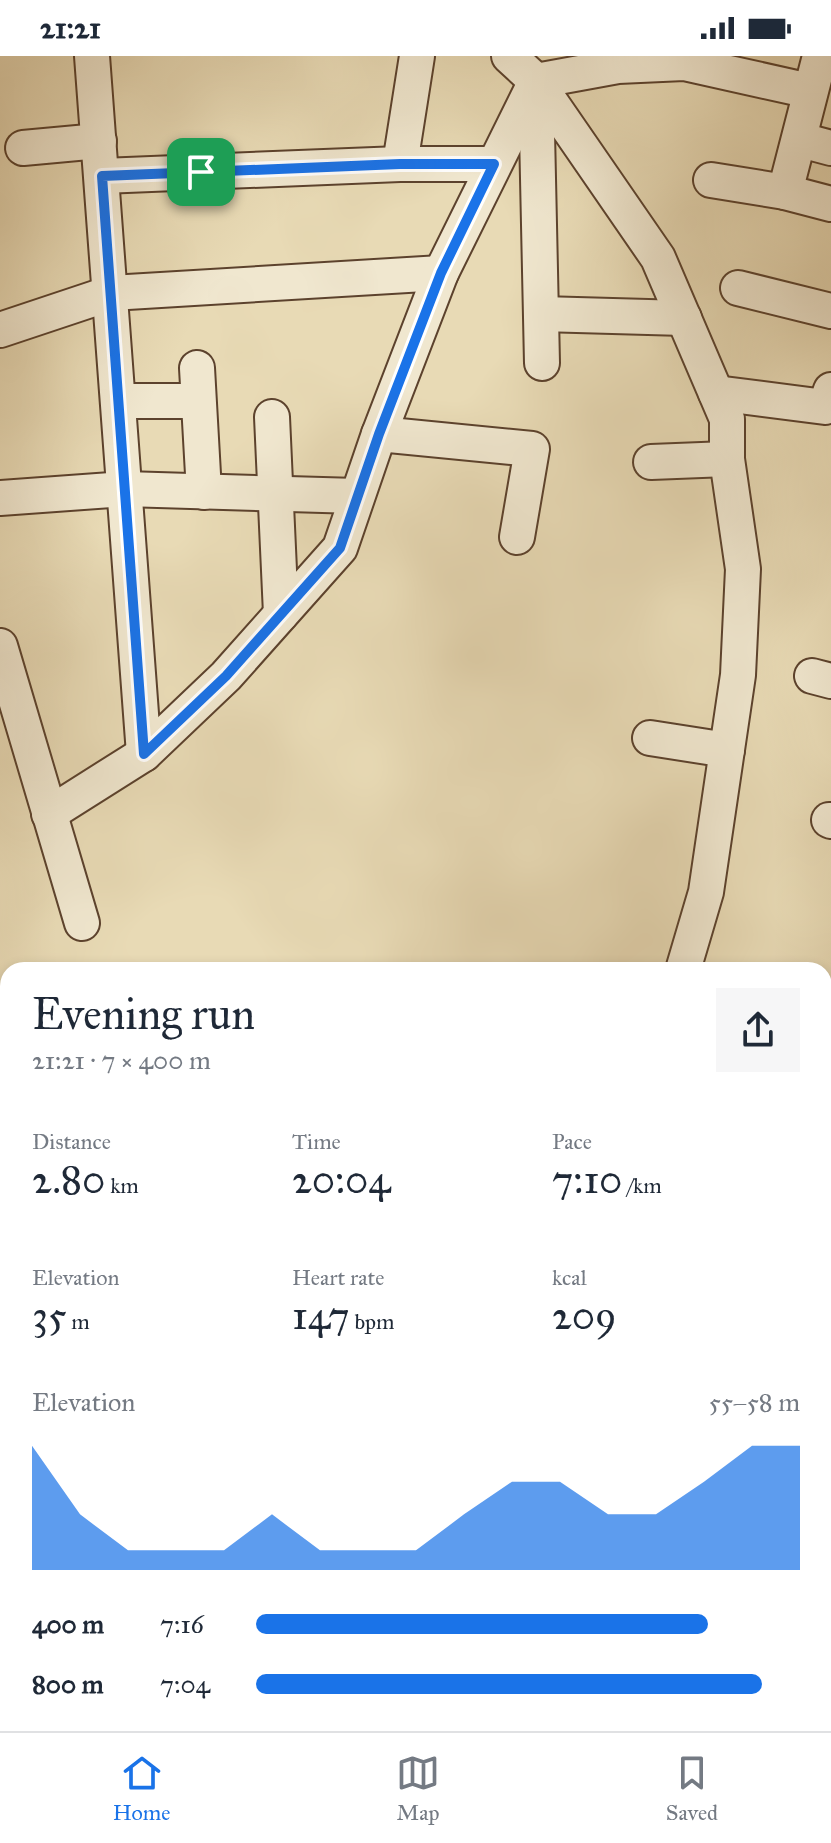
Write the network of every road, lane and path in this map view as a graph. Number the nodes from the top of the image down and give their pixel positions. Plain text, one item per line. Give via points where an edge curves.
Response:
1 (92, 56) edge
2 (417, 56) edge
3 (509, 56) edge
4 (820, 68) edge
5 (536, 81) junction
6 (99, 141) junction
7 (816, 144) edge
8 (23, 148) dead end
9 (400, 164) junction
10 (494, 164) junction
11 (102, 176) junction
12 (711, 180) dead end
13 (785, 192) junction
14 (831, 204) edge
15 (441, 273) junction
16 (738, 288) dead end
17 (111, 293) junction
18 (831, 311) edge
19 (541, 314) junction
20 (684, 318) junction
21 (0, 330) edge
22 (542, 363) dead end
23 (831, 390) edge
24 (716, 393) junction
25 (119, 401) junction
26 (272, 417) dead end
27 (379, 434) junction
28 (727, 459) junction
29 (651, 462) dead end
30 (125, 489) junction
31 (204, 492) junction
32 (276, 492) junction
33 (357, 496) junction
34 (0, 498) edge
35 (517, 537) dead end
36 (281, 614) junction
37 (3, 664) edge
38 (650, 738) dead end
39 (727, 750) junction
40 (144, 754) junction
41 (49, 814) junction
42 (82, 923) dead end
43 (685, 962) edge

1 - 6 street
2 - 9 street
3 - 5 street
4 - 5 street via 618,66
4 - 7 street
5 - 10 street
5 - 19 street
5 - 20 street via 658,258
6 - 8 street
6 - 11 street
7 - 13 street
9 - 10 street
9 - 11 street
10 - 15 street
11 - 17 street
12 - 13 street
13 - 14 street
15 - 17 street
15 - 27 street
16 - 18 street
17 - 21 street
17 - 25 street
19 - 20 street
19 - 22 street
20 - 24 street
23 - 24 street via 825,407
24 - 28 street via 727,419
25 - 30 street
25 - 31 street via 198,384
26 - 32 street
27 - 33 street
27 - 35 street via 532,449
28 - 29 street
28 - 39 street via 743,569 738,675
30 - 31 street
30 - 34 street
30 - 40 street
31 - 32 street
32 - 33 street
32 - 36 street
33 - 36 street via 340,548
36 - 40 street via 226,676
37 - 41 street
38 - 39 street
39 - 43 street via 706,892
40 - 41 street
41 - 42 street

